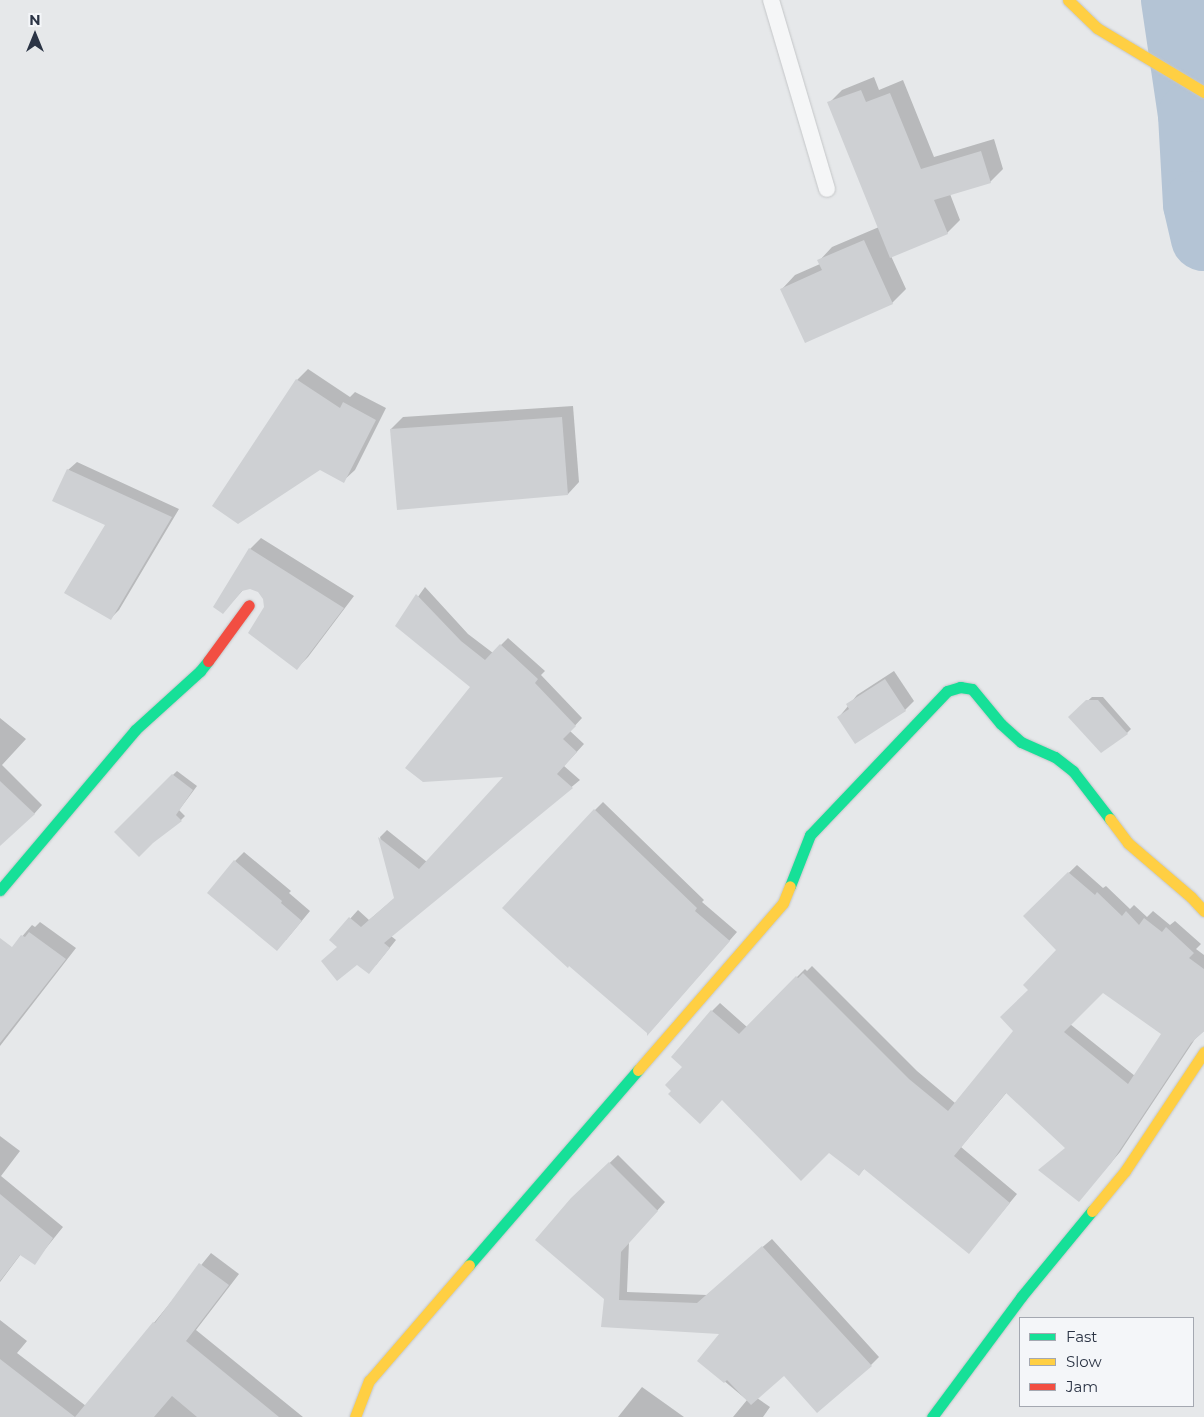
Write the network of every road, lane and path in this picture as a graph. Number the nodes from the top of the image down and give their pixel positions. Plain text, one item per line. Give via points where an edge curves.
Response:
1 (771, 0) edge
2 (1068, 0) edge
3 (1204, 92) edge
4 (827, 189) dead end
5 (249, 605) dead end
6 (0, 890) edge
7 (1204, 911) edge
8 (1204, 1052) edge
9 (355, 1417) edge
10 (932, 1417) edge

1 - 4 lane
2 - 3 street via 1097,28
5 - 6 street via 200,671 135,730
7 - 9 street via 1128,843 1073,771 1055,757 1021,742 972,689 960,687 947,691 810,835 783,904 369,1381
8 - 10 street via 1125,1171 1021,1297

